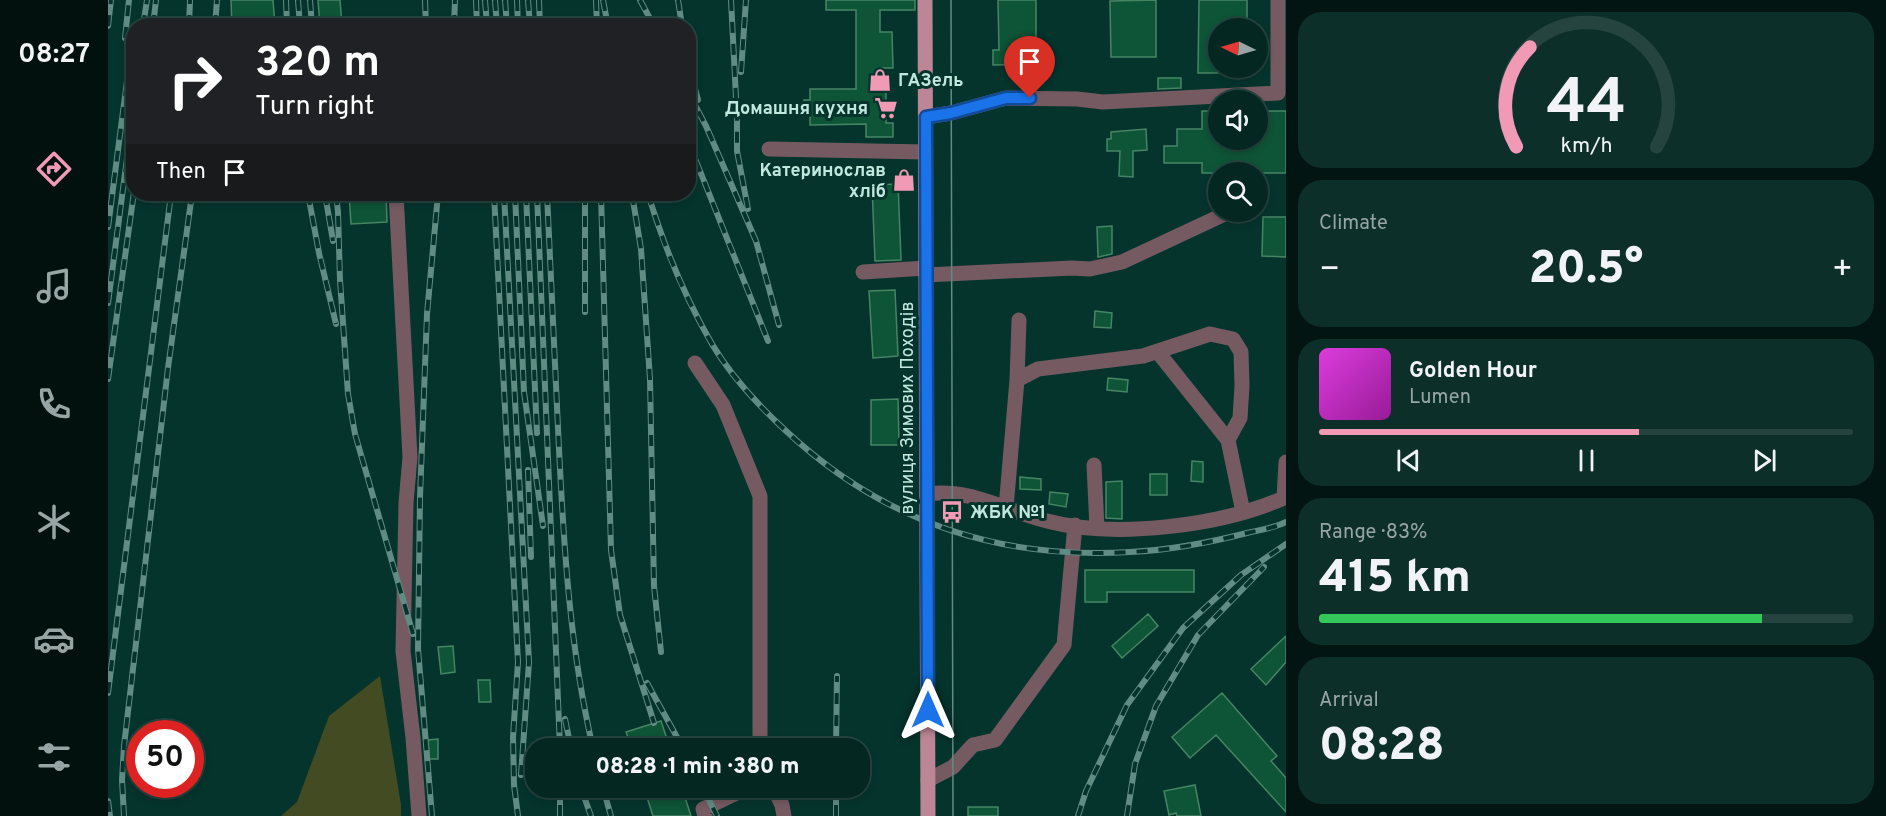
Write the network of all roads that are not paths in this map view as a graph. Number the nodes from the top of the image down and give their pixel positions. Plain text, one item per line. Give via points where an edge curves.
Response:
1 (925, 0) edge
2 (1278, 0) edge
3 (926, 117) junction
4 (769, 149) dead end
5 (926, 152) junction
6 (396, 201) edge
7 (1208, 222) edge
8 (863, 272) dead end
9 (926, 272) junction
10 (1019, 321) dead end
11 (1157, 351) junction
12 (695, 363) dead end
13 (1017, 380) junction
14 (1228, 440) junction
15 (1286, 462) edge
16 (1094, 465) dead end
17 (927, 494) junction
18 (1285, 497) edge
19 (1006, 508) junction
20 (1243, 512) junction
21 (1075, 525) junction
22 (1097, 528) junction
23 (760, 738) edge
24 (928, 780) junction
25 (726, 798) edge
26 (779, 798) edge
27 (419, 816) edge
28 (705, 816) edge
29 (784, 816) edge
30 (928, 816) edge

1 - 3 main road, вулиця Зимових Походів
2 - 3 street via 1278,93 1103,102 1006,98
3 - 5 main road, вулиця Зимових Походів
4 - 5 street
5 - 9 main road, вулиця Зимових Походів
6 - 27 street via 410,457 403,651
7 - 9 street via 1122,262 1090,268
8 - 9 street
9 - 17 main road, вулиця Зимових Походів
10 - 13 street
11 - 13 street via 1038,369
11 - 14 street
11 - 14 street via 1210,334 1233,339 1241,352 1242,386 1240,418
12 - 23 street via 723,405 760,496
13 - 19 street
14 - 20 street
15 - 18 street
16 - 22 street
17 - 19 street via 961,493
17 - 24 main road, вулиця Зимових Походів
18 - 20 street
19 - 21 street via 1048,522
20 - 22 street via 1184,525
21 - 22 street
21 - 24 street via 1064,645 995,740 974,745 953,767
24 - 30 main road, вулиця Зимових Походів
25 - 28 street via 703,809
26 - 29 street

